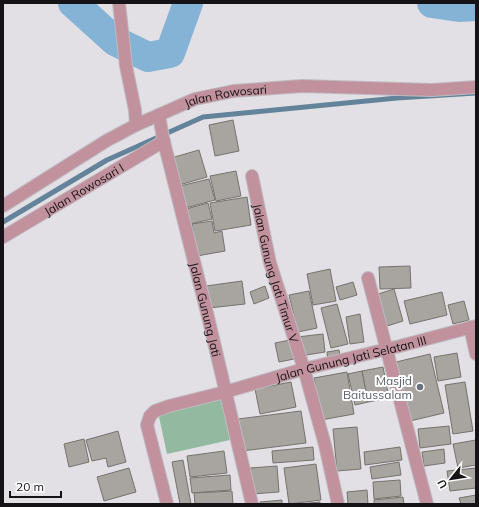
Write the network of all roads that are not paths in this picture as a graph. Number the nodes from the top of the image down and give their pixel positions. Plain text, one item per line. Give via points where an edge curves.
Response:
1 (119, 3) edge
2 (476, 87) edge
3 (159, 115) junction
4 (136, 125) junction
5 (163, 137) junction
6 (252, 176) dead end
7 (3, 206) edge
8 (3, 237) edge
9 (368, 278) dead end
10 (473, 326) edge
11 (386, 349) junction
12 (476, 354) edge
13 (304, 369) junction
14 (226, 392) junction
15 (167, 504) edge
16 (252, 504) edge
17 (338, 504) edge
18 (427, 504) edge

1 - 4 street
2 - 3 street, Jalan Rowosari via 432,90 288,86 195,99
3 - 4 street, Jalan Rowosari
3 - 5 street, Jalan Gunung Jati
4 - 7 street, Jalan Rowosari
5 - 8 street, Jalan Rowosari I
5 - 14 street, Jalan Gunung Jati
6 - 13 street, Jalan Gunung Jati Timur V via 270,263
9 - 11 street
10 - 11 street, Jalan Gunung Jati Selatan III
10 - 12 street
11 - 13 street, Jalan Gunung Jati Selatan III
11 - 18 street
13 - 14 street, Jalan Gunung Jati Selatan III
13 - 17 street, Jalan Gunung Jati Timur V
14 - 15 street, Jalan Gunung Jati Selatan III via 160,409 150,416 147,425
14 - 16 street, Jalan Gunung Jati

